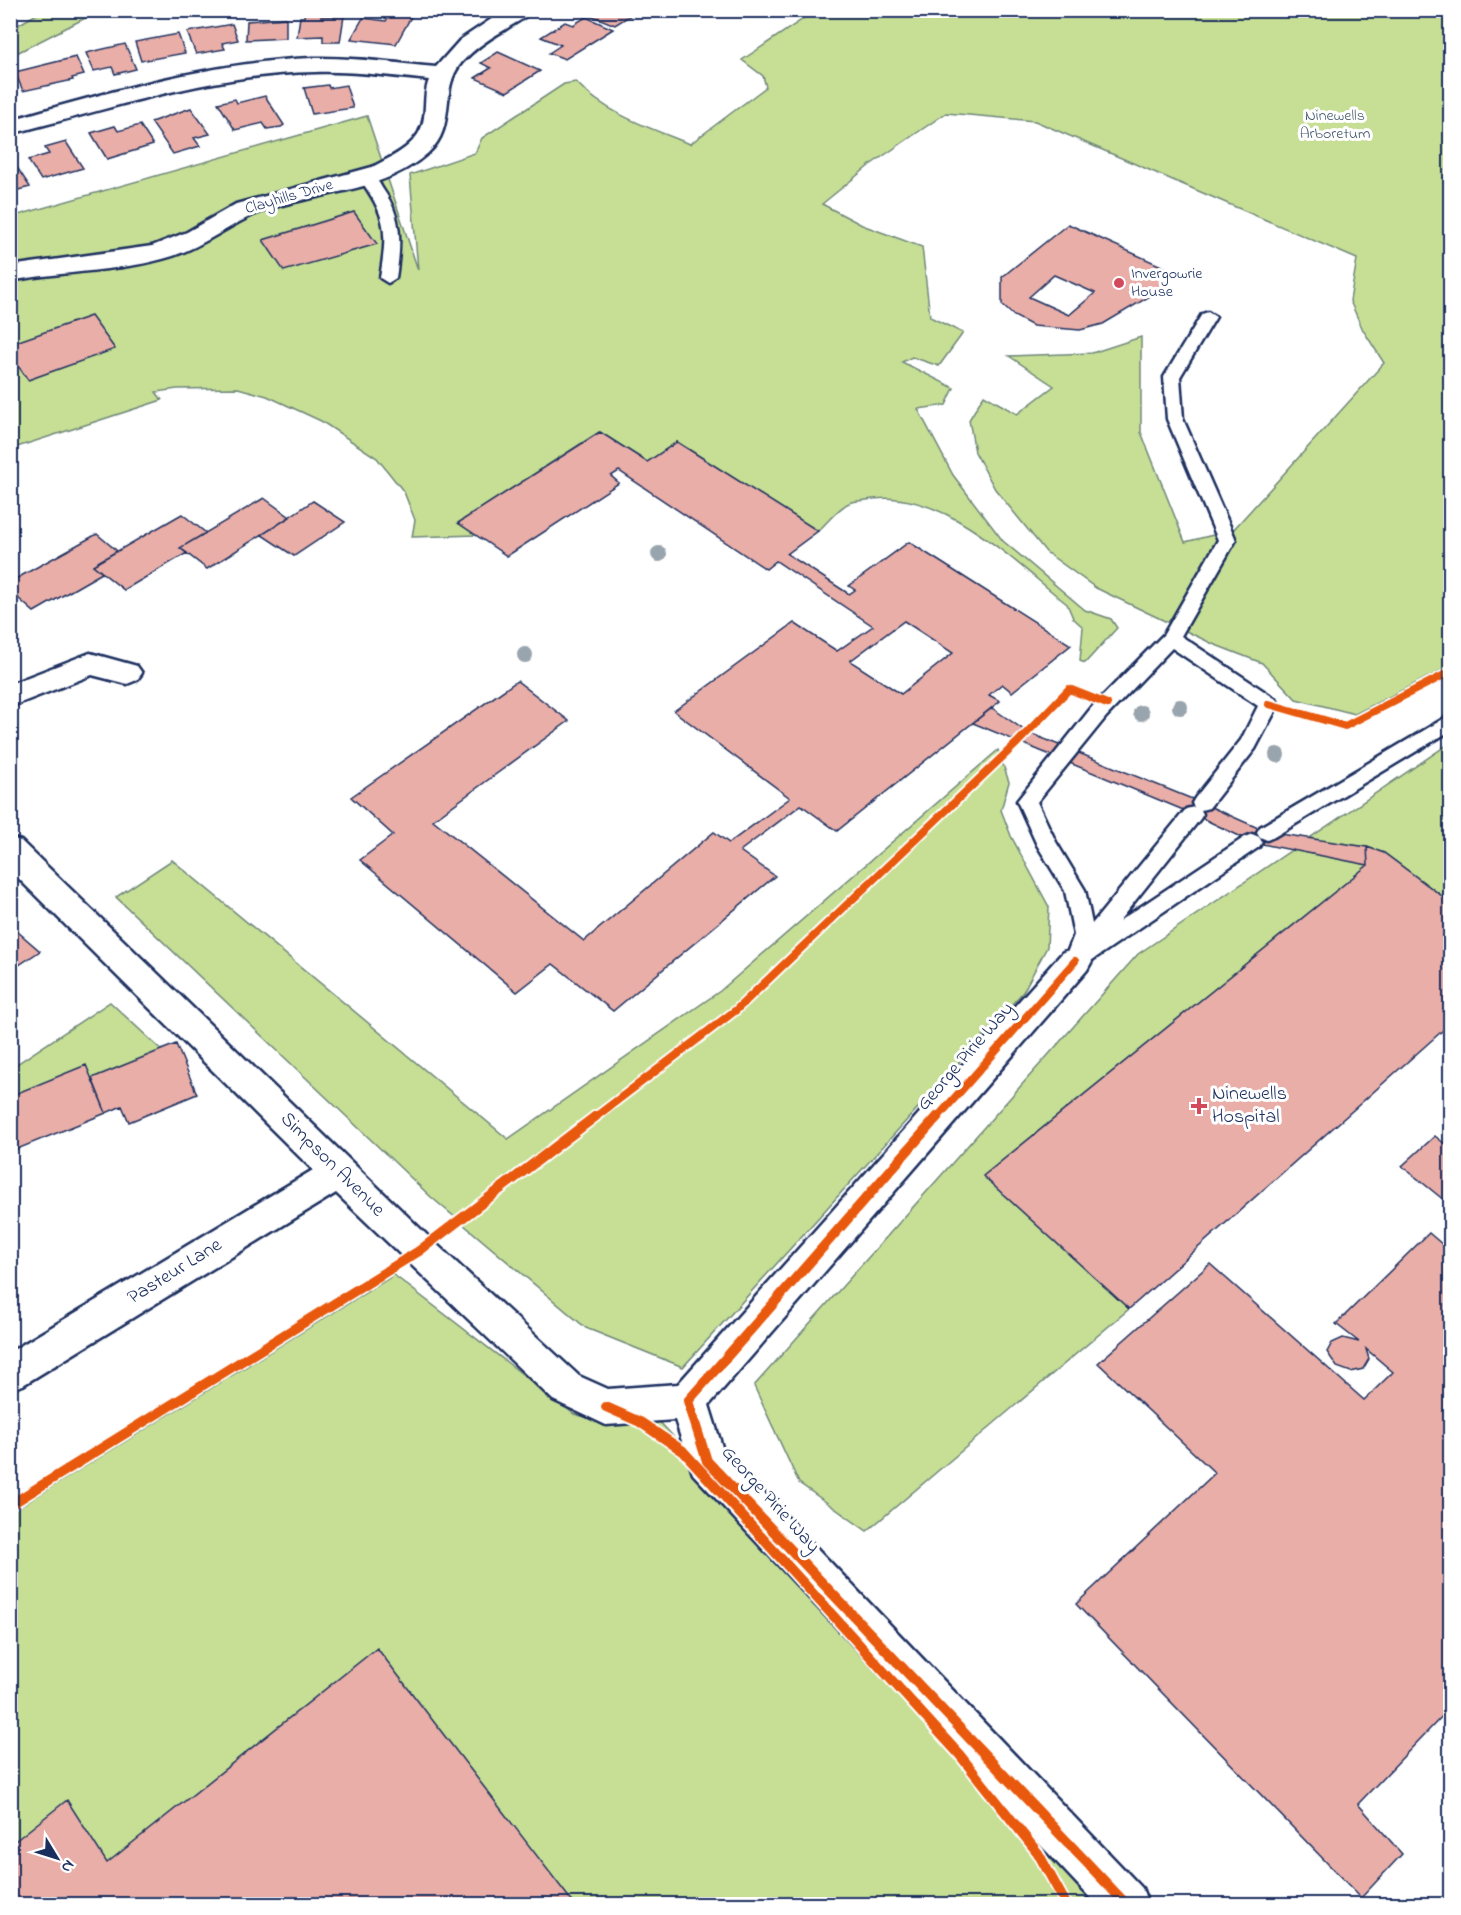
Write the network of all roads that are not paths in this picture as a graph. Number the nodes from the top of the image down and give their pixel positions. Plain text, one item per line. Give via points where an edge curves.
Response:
1 (520, 10) edge
2 (442, 74) junction
3 (10, 127) edge
4 (366, 176) junction
5 (10, 274) edge
6 (388, 278) dead end
7 (1208, 317) dead end
8 (1171, 638) junction
9 (127, 673) dead end
10 (10, 696) edge
11 (1450, 722) edge
12 (10, 850) edge
13 (1075, 961) junction
14 (340, 1172) junction
15 (10, 1373) edge
16 (688, 1401) junction
17 (1126, 1905) edge

1 - 2 street, Clayhills Drive via 474,40
2 - 3 street via 355,66 298,66 229,74 84,106
2 - 4 street, Clayhills Drive via 436,99 437,125 421,147 397,164
4 - 5 street, Clayhills Drive via 243,209 207,232 171,248 125,260
4 - 6 lane via 386,201 395,234
7 - 8 lane via 1172,377 1175,418 1227,540
8 - 13 lane via 1099,712 1027,801 1074,890 1084,935
8 - 13 lane via 1269,704 1248,744
9 - 10 street via 90,664
11 - 13 lane, George Pirie Way via 1260,837
12 - 14 street, Simpson Avenue
13 - 16 street, George Pirie Way
14 - 15 street, Pasteur Lane
14 - 16 street, Simpson Avenue via 566,1388 606,1407
16 - 17 street, George Pirie Way via 707,1461

